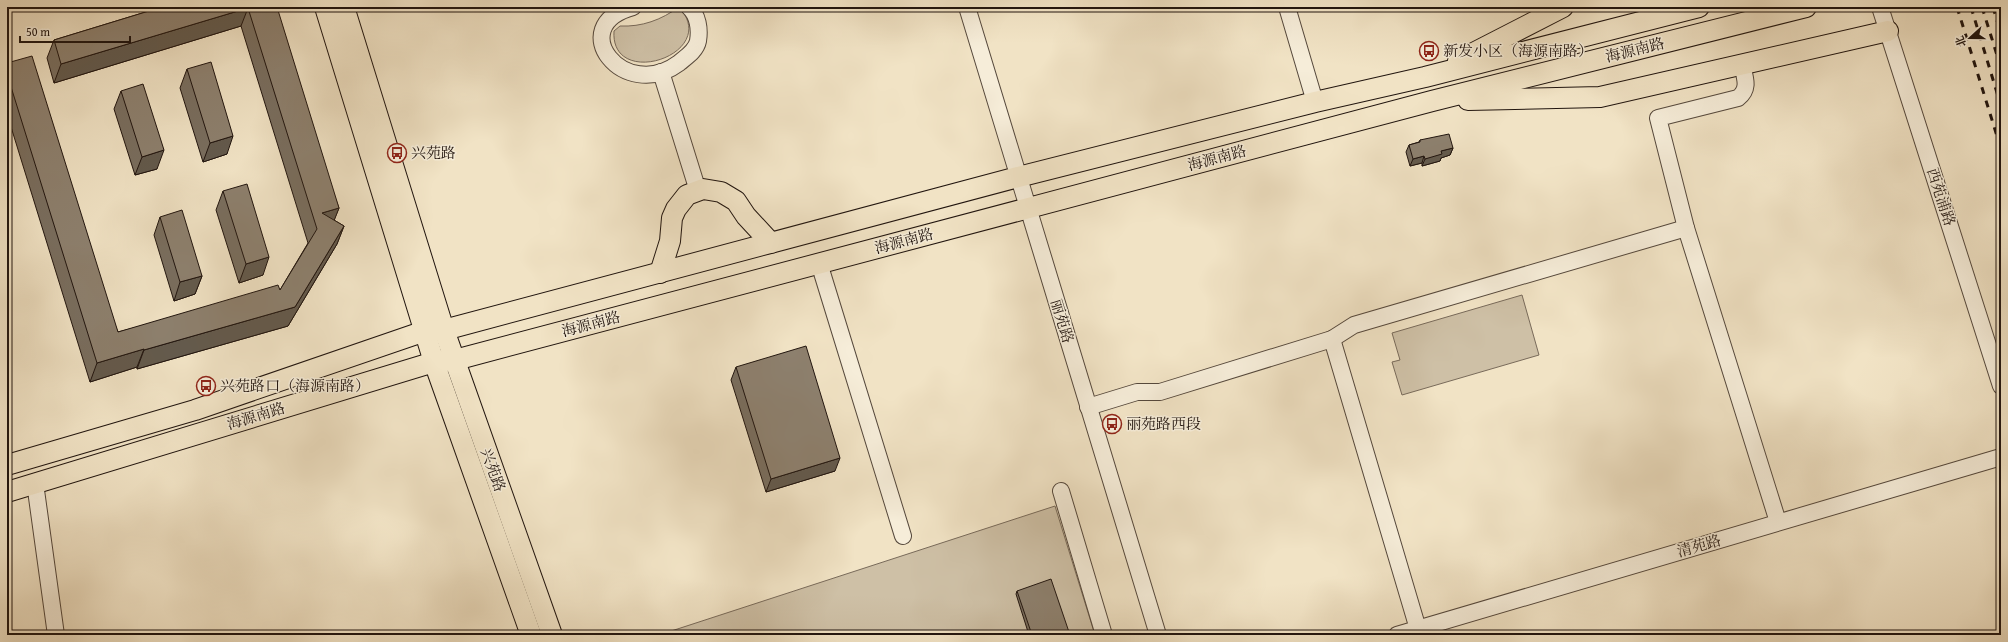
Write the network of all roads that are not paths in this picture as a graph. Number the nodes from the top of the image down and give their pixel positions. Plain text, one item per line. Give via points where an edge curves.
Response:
1 (325, 7) edge
2 (344, 7) edge
3 (633, 7) edge
4 (689, 7) edge
5 (967, 7) edge
6 (1287, 7) edge
7 (1562, 7) edge
8 (1698, 7) edge
9 (1806, 7) edge
10 (1880, 7) edge
11 (1888, 31) junction
12 (1742, 65) junction
13 (661, 72) junction
14 (1425, 77) junction
15 (1432, 101) junction
16 (1315, 102) junction
17 (1018, 177) junction
18 (698, 191) junction
19 (1027, 208) junction
20 (1686, 228) junction
21 (771, 243) junction
22 (819, 264) junction
23 (660, 273) junction
24 (434, 331) junction
25 (1332, 339) junction
26 (455, 360) junction
27 (434, 362) junction
28 (2001, 386) edge
29 (1088, 407) junction
30 (2001, 457) edge
31 (7, 465) edge
32 (35, 483) junction
33 (1061, 491) dead end
34 (7, 492) edge
35 (1778, 522) junction
36 (903, 536) dead end
37 (1428, 630) edge
38 (56, 635) edge
39 (531, 635) edge
40 (552, 635) edge
41 (1104, 635) edge
42 (1158, 635) edge
43 (1397, 635) edge

1 - 24 main road, 兴苑路
2 - 24 main road, 兴苑路
3 - 13 street via 615,14 603,27 602,36 606,53 619,68 632,74 648,75
4 - 13 street via 699,26 697,44 689,55 675,66
5 - 17 street, 丽苑路
6 - 16 street
7 - 14 main road
8 - 14 main road, 海源南路
9 - 15 main road, 海源南路
10 - 11 street, 西苑浦路
11 - 12 main road
11 - 28 street, 西苑浦路
12 - 15 main road via 1600,97
12 - 20 street via 1746,89 1738,98 1658,118
13 - 18 street
14 - 16 main road, 海源南路
15 - 19 main road, 海源南路
16 - 17 main road, 海源南路
17 - 19 street, 丽苑路
17 - 21 main road, 海源南路
18 - 21 main road via 712,189 729,196
18 - 23 main road via 687,195 676,209
19 - 22 main road, 海源南路
19 - 29 street, 丽苑路
20 - 25 street via 1354,325
20 - 35 street
21 - 23 main road, 海源南路
22 - 26 main road, 海源南路
22 - 36 street
23 - 24 main road, 海源南路
24 - 26 main road, 兴苑路
24 - 27 main road, 兴苑路
24 - 31 main road, 海源南路 via 195,410
25 - 29 street via 1160,392 1137,392
25 - 37 street
26 - 27 main road, 海源南路
26 - 40 main road, 兴苑路
27 - 32 main road, 海源南路
27 - 39 main road, 兴苑路
29 - 42 street, 丽苑路
30 - 35 street, 清苑路
32 - 34 main road, 海源南路
32 - 38 street
33 - 41 street
35 - 37 street, 清苑路
37 - 43 street, 清苑路

